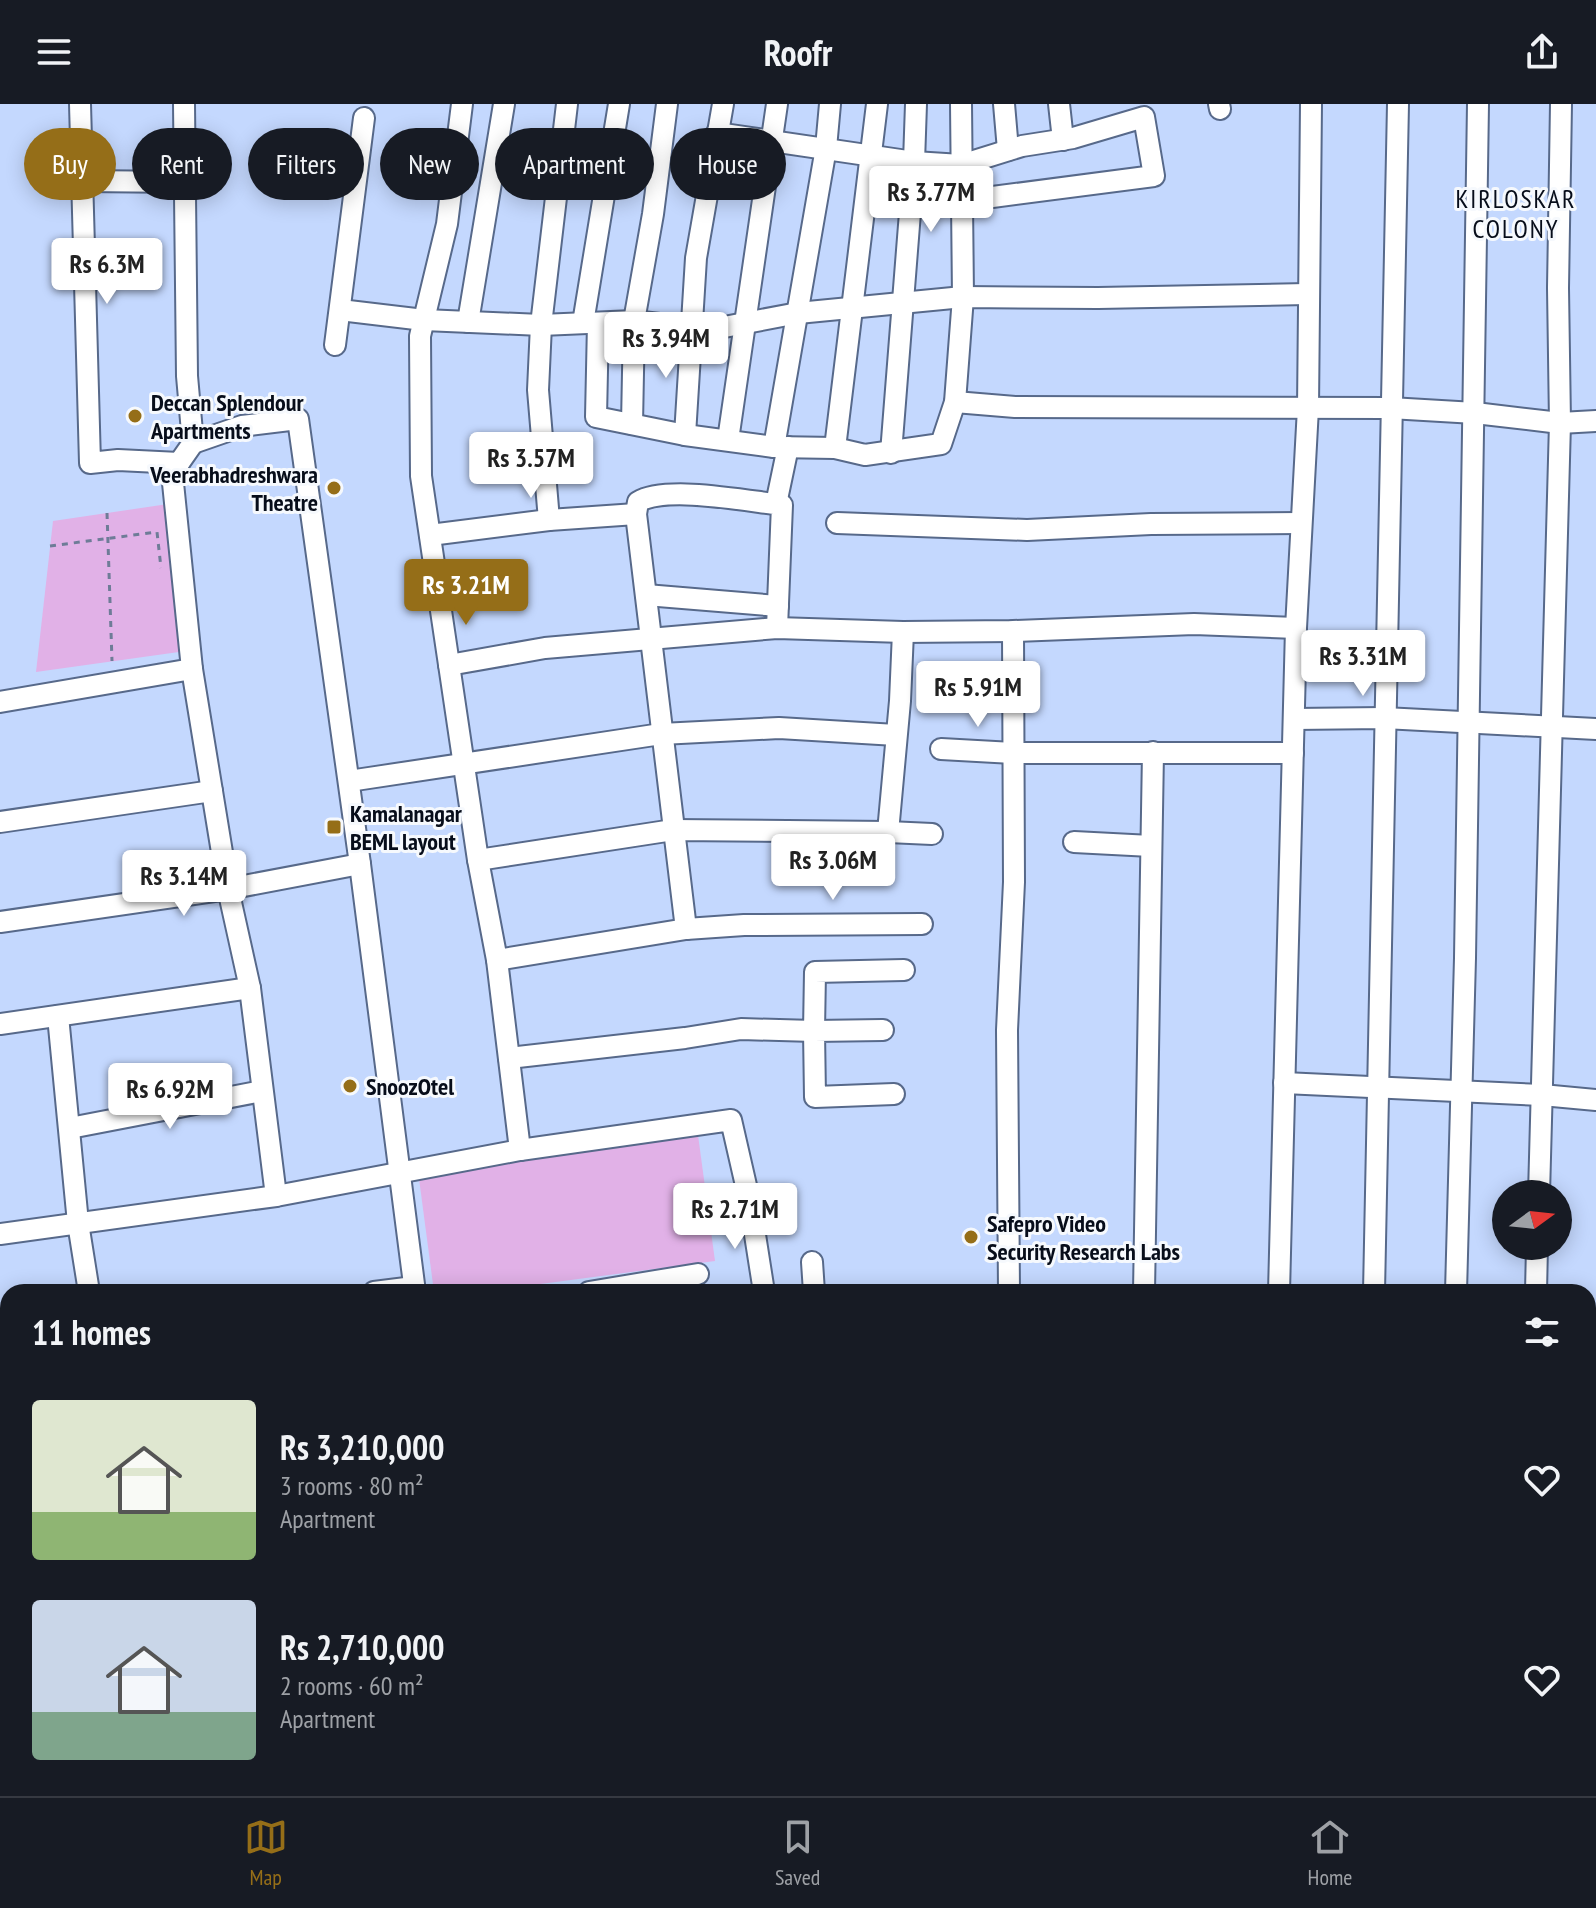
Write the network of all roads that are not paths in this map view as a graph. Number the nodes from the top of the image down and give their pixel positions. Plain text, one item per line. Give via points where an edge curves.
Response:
1 (80, 104) edge
2 (184, 104) edge
3 (462, 104) edge
4 (504, 104) edge
5 (567, 104) edge
6 (619, 104) edge
7 (667, 104) edge
8 (723, 104) edge
9 (777, 104) edge
10 (830, 104) edge
11 (877, 104) edge
12 (916, 104) edge
13 (961, 104) edge
14 (1004, 104) edge
15 (1059, 104) edge
16 (1311, 104) edge
17 (1398, 104) edge
18 (1478, 104) edge
19 (1561, 104) edge
20 (1144, 110) edge
21 (364, 118) dead end
22 (81, 128) edge
23 (184, 128) edge
24 (718, 128) edge
25 (774, 128) edge
26 (1063, 140) junction
27 (786, 144) edge
28 (826, 148) junction
29 (1008, 150) junction
30 (871, 154) junction
31 (914, 162) junction
32 (961, 165) junction
33 (83, 200) edge
34 (185, 200) edge
35 (706, 200) edge
36 (763, 200) edge
37 (962, 201) junction
38 (1307, 294) junction
39 (963, 297) junction
40 (904, 303) junction
41 (340, 310) junction
42 (853, 310) junction
43 (798, 313) junction
44 (424, 320) junction
45 (634, 321) junction
46 (745, 321) junction
47 (468, 322) junction
48 (591, 323) junction
49 (541, 325) junction
50 (693, 328) junction
51 (335, 345) dead end
52 (955, 402) junction
53 (1308, 408) junction
54 (1390, 408) junction
55 (1475, 413) junction
56 (1596, 421) edge
57 (1560, 423) junction
58 (632, 424) junction
59 (685, 435) junction
60 (728, 440) junction
61 (193, 443) junction
62 (781, 447) junction
63 (835, 448) junction
64 (891, 453) junction
65 (179, 463) junction
66 (776, 504) junction
67 (636, 514) junction
68 (549, 520) junction
69 (837, 523) dead end
70 (1301, 523) junction
71 (430, 535) junction
72 (646, 595) junction
73 (778, 606) junction
74 (777, 628) junction
75 (1296, 628) junction
76 (1013, 631) junction
77 (903, 632) junction
78 (650, 637) junction
79 (449, 665) junction
80 (192, 669) junction
81 (0, 702) edge
82 (1384, 718) junction
83 (1294, 719) junction
84 (1468, 723) junction
85 (1553, 727) junction
86 (1596, 729) edge
87 (661, 734) junction
88 (896, 735) junction
89 (941, 749) dead end
90 (1153, 752) junction
91 (1013, 753) junction
92 (1293, 753) junction
93 (465, 762) junction
94 (349, 781) junction
95 (212, 791) junction
96 (0, 822) edge
97 (673, 830) junction
98 (888, 832) junction
99 (932, 834) dead end
100 (1074, 842) dead end
101 (1151, 846) junction
102 (478, 860) junction
103 (360, 864) junction
104 (228, 889) junction
105 (0, 922) edge
106 (922, 924) dead end
107 (686, 929) junction
108 (497, 960) junction
109 (904, 970) dead end
110 (250, 988) junction
111 (58, 1016) junction
112 (0, 1024) edge
113 (883, 1030) dead end
114 (814, 1031) junction
115 (509, 1058) junction
116 (1284, 1083) junction
117 (1376, 1089) junction
118 (262, 1091) junction
119 (1461, 1091) junction
120 (894, 1094) dead end
121 (1542, 1095) junction
122 (1596, 1100) edge
123 (70, 1128) junction
124 (520, 1150) junction
125 (398, 1172) junction
126 (1539, 1180) edge
127 (276, 1196) junction
128 (78, 1223) junction
129 (0, 1234) edge
130 (1537, 1260) edge
131 (812, 1262) dead end
132 (698, 1274) dead end
133 (88, 1284) edge
134 (414, 1284) edge
135 (637, 1284) edge
136 (763, 1284) edge
137 (813, 1284) edge
138 (1009, 1284) edge
139 (1144, 1284) edge
140 (1279, 1284) edge
141 (1374, 1284) edge
142 (1456, 1284) edge
143 (1536, 1284) edge

1 - 22 street
2 - 23 street
3 - 44 street via 447,224
4 - 47 street
5 - 49 street
6 - 48 street
7 - 45 street
8 - 24 street
9 - 25 street
10 - 28 street
11 - 30 street
12 - 31 street
13 - 32 street
14 - 29 street
15 - 26 street
16 - 38 street
17 - 54 street
18 - 55 street
19 - 57 street
20 - 26 street
20 - 37 street via 1154,176
21 - 41 street
26 - 29 street
27 - 28 street
28 - 30 street
28 - 43 street
29 - 32 street
30 - 31 street
30 - 42 street
31 - 32 street
31 - 40 street
32 - 37 street
33 - 65 street via 90,463
34 - 61 street
35 - 50 street
36 - 46 street
37 - 39 street
38 - 39 street
38 - 53 street
39 - 40 street
39 - 52 street
40 - 42 street
40 - 64 street
41 - 44 street
41 - 51 street
42 - 43 street
42 - 63 street
43 - 46 street
43 - 62 street
44 - 47 street
44 - 71 street via 419,356 421,476
45 - 48 street
45 - 50 street
45 - 58 street
46 - 50 street
46 - 60 street
47 - 49 street
48 - 49 street
48 - 58 street via 596,417
49 - 68 street via 538,390
50 - 59 street
52 - 53 street
52 - 64 street via 941,444
53 - 54 street
53 - 70 street
54 - 55 street
54 - 82 street
55 - 57 street
55 - 84 street
56 - 57 street
57 - 85 street
58 - 59 street
59 - 60 street
60 - 62 street
61 - 65 street
61 - 94 street via 242,426 298,419
62 - 63 street
62 - 66 street
63 - 64 street via 865,455
65 - 80 street via 173,483
66 - 67 street via 668,493 638,502
66 - 73 street via 782,505
67 - 68 street
67 - 72 street
68 - 71 street
69 - 70 street via 1027,530
70 - 75 street
71 - 79 street
72 - 73 street
72 - 78 street
73 - 74 street
74 - 77 street
74 - 78 street
75 - 76 street via 1194,624
75 - 83 street
76 - 77 street
76 - 91 street
77 - 88 street
78 - 79 street
78 - 87 street
79 - 93 street
80 - 81 street
80 - 95 street
82 - 83 street
82 - 84 street
82 - 117 street
83 - 92 street
84 - 85 street
84 - 119 street
85 - 86 street
85 - 121 street
87 - 88 street via 779,728
87 - 93 street
87 - 97 street
88 - 98 street
89 - 91 street
90 - 91 street
90 - 92 street
90 - 101 street
91 - 138 street
92 - 116 street
93 - 94 street
93 - 102 street
94 - 103 street
95 - 96 street
95 - 104 street
97 - 98 street
97 - 102 street
97 - 107 street
98 - 99 street
100 - 101 street
101 - 139 street
102 - 108 street
103 - 104 street
103 - 125 street
104 - 105 street
104 - 110 street
106 - 107 street
107 - 108 street
108 - 115 street
109 - 114 street via 815,972
110 - 111 street
110 - 118 street
111 - 112 street
111 - 123 street
113 - 114 street
114 - 115 street via 741,1029
114 - 120 street via 815,1097
115 - 124 street
116 - 117 street
116 - 140 street
117 - 119 street
117 - 141 street
118 - 123 street
118 - 127 street
119 - 121 street
119 - 142 street
121 - 122 street
121 - 126 street
123 - 128 street
124 - 125 street
124 - 136 street via 731,1120
125 - 127 street
125 - 134 street
127 - 128 street
128 - 129 street
128 - 133 street
130 - 143 street
131 - 137 street
132 - 135 street

